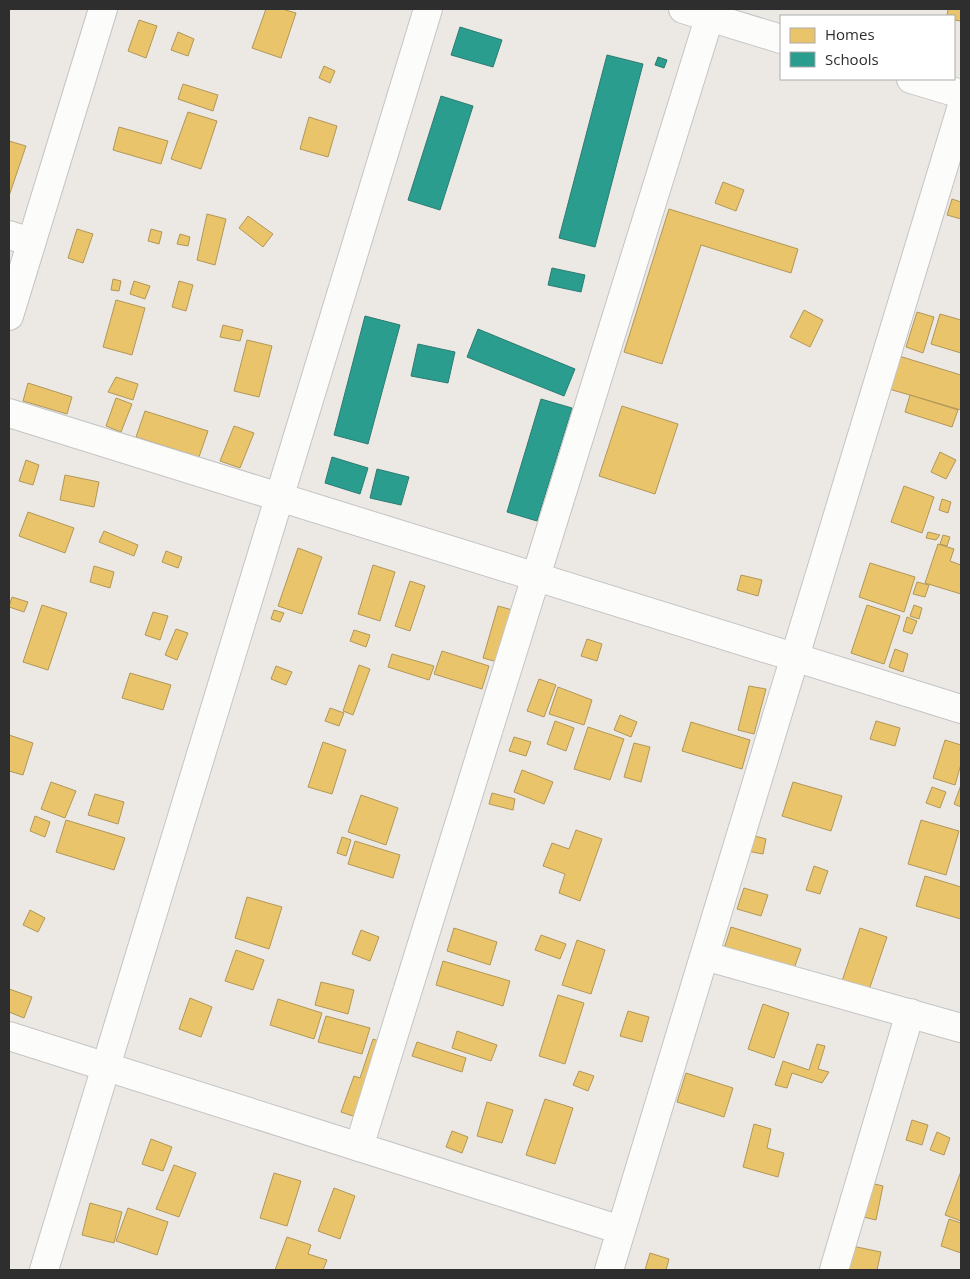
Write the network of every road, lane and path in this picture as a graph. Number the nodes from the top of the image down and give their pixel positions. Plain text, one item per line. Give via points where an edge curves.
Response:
1 (103, 9) edge
2 (428, 9) edge
3 (683, 9) edge
4 (711, 13) edge
5 (780, 39) edge
6 (914, 80) edge
7 (961, 94) edge
8 (961, 109) edge
9 (20, 239) edge
10 (9, 316) edge
11 (9, 413) edge
12 (279, 497) junction
13 (536, 577) junction
14 (795, 658) junction
15 (961, 709) edge
16 (704, 956) junction
17 (910, 1013) junction
18 (961, 1028) edge
19 (9, 1036) edge
20 (106, 1067) junction
21 (359, 1146) junction
22 (622, 1230) junction
23 (44, 1270) edge
24 (609, 1270) edge
25 (834, 1270) edge

1 - 9 street
2 - 12 street
3 - 4 street
4 - 5 street
4 - 13 street
6 - 7 street
8 - 14 street
9 - 10 street
11 - 12 street
12 - 13 street
12 - 20 street
13 - 14 street
13 - 21 street
14 - 15 street
14 - 16 street
16 - 17 street
16 - 22 street
17 - 18 street
17 - 25 street
19 - 20 street
20 - 21 street
20 - 23 street
21 - 22 street
22 - 24 street

